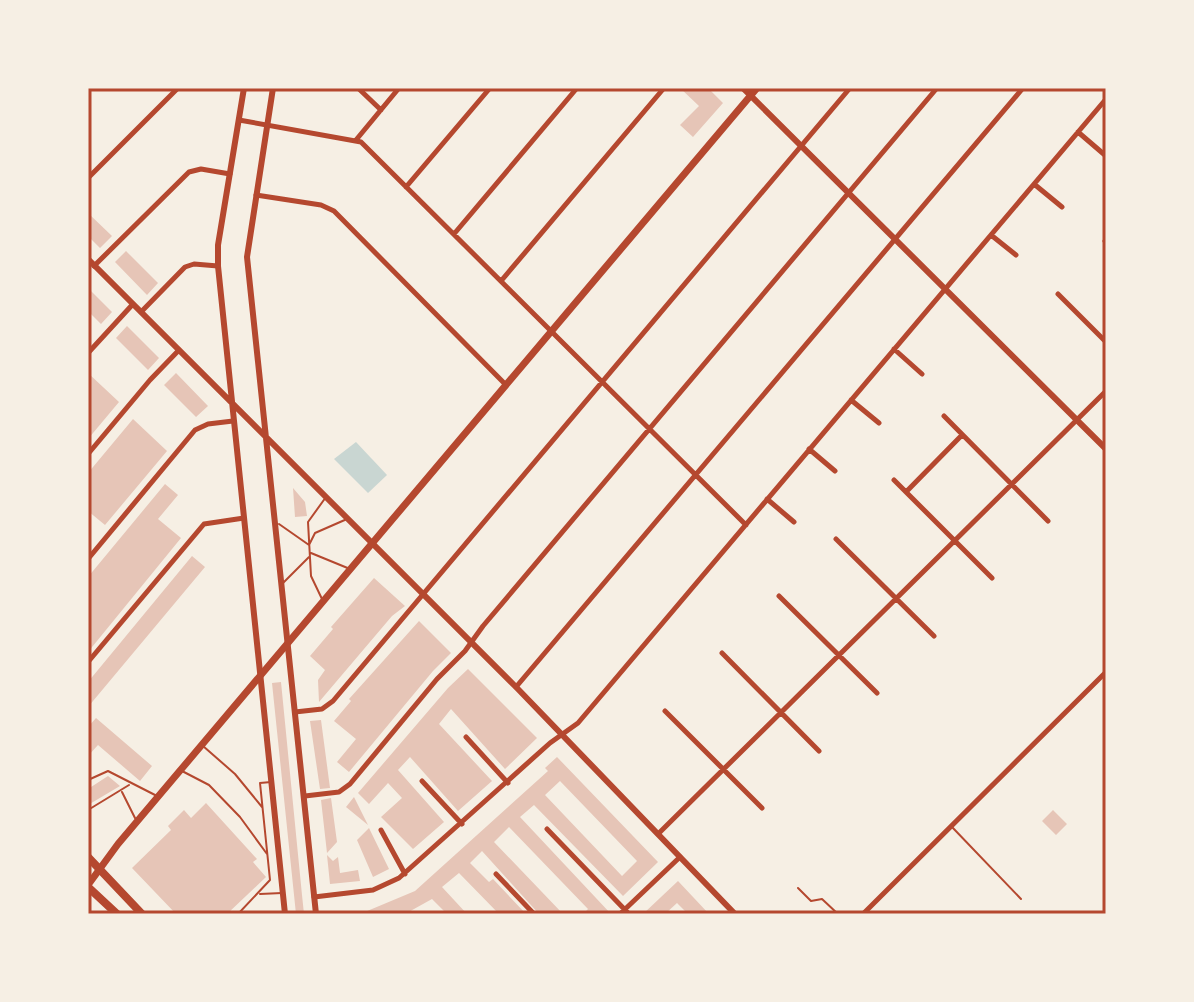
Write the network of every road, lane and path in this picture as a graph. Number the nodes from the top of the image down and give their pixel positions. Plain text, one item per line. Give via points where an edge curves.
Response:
1 (178, 88) edge
2 (244, 88) edge
3 (273, 88) edge
4 (358, 88) edge
5 (399, 88) edge
6 (490, 88) edge
7 (577, 88) edge
8 (664, 88) edge
9 (743, 88) edge
10 (757, 88) edge
11 (850, 88) edge
12 (937, 88) edge
13 (1023, 88) edge
14 (750, 96) junction
15 (1106, 99) edge
16 (381, 110) junction
17 (239, 120) junction
18 (267, 125) junction
19 (1078, 132) junction
20 (356, 140) junction
21 (801, 147) junction
22 (1106, 156) edge
23 (230, 174) junction
24 (88, 178) edge
25 (1034, 184) junction
26 (406, 187) junction
27 (848, 194) junction
28 (256, 195) junction
29 (1062, 207) dead end
30 (454, 234) junction
31 (991, 235) junction
32 (894, 240) junction
33 (1016, 255) dead end
34 (88, 259) edge
35 (94, 266) junction
36 (218, 266) junction
37 (501, 281) junction
38 (944, 290) junction
39 (1058, 294) dead end
40 (133, 304) junction
41 (141, 312) junction
42 (551, 331) junction
43 (1106, 342) edge
44 (894, 349) junction
45 (179, 350) junction
46 (88, 353) edge
47 (922, 374) dead end
48 (602, 382) junction
49 (506, 385) junction
50 (1106, 391) edge
51 (851, 400) junction
52 (231, 402) junction
53 (944, 416) dead end
54 (1077, 420) junction
55 (233, 421) junction
56 (879, 423) dead end
57 (649, 429) junction
58 (265, 435) junction
59 (962, 435) junction
60 (809, 449) junction
61 (1106, 449) edge
62 (88, 454) edge
63 (835, 471) dead end
64 (696, 475) junction
65 (894, 480) dead end
66 (1011, 484) junction
67 (906, 492) junction
68 (326, 496) junction
69 (767, 499) junction
70 (244, 518) junction
71 (348, 518) junction
72 (1048, 521) dead end
73 (274, 522) junction
74 (794, 522) dead end
75 (746, 525) junction
76 (836, 539) dead end
77 (954, 541) junction
78 (373, 543) junction
79 (309, 545) junction
80 (310, 554) junction
81 (88, 559) edge
82 (351, 569) junction
83 (992, 578) dead end
84 (281, 585) junction
85 (424, 594) junction
86 (779, 596) dead end
87 (896, 598) junction
88 (323, 602) junction
89 (934, 636) dead end
90 (472, 642) junction
91 (287, 644) junction
92 (722, 653) dead end
93 (839, 655) junction
94 (88, 662) edge
95 (1106, 672) edge
96 (261, 674) junction
97 (516, 687) junction
98 (877, 693) dead end
99 (665, 711) dead end
100 (295, 712) junction
101 (781, 712) junction
102 (562, 735) junction
103 (466, 737) dead end
104 (202, 745) junction
105 (819, 751) dead end
106 (723, 769) junction
107 (181, 770) junction
108 (88, 780) edge
109 (422, 781) dead end
110 (272, 782) junction
111 (508, 783) junction
112 (130, 784) junction
113 (121, 791) junction
114 (305, 796) junction
115 (158, 797) junction
116 (263, 808) junction
117 (762, 808) dead end
118 (88, 810) edge
119 (137, 822) junction
120 (462, 824) junction
121 (951, 826) junction
122 (547, 829) dead end
123 (381, 830) dead end
124 (658, 834) junction
125 (267, 854) junction
126 (88, 857) edge
127 (680, 857) junction
128 (99, 869) junction
129 (405, 874) junction
130 (496, 874) dead end
131 (270, 880) junction
132 (88, 886) edge
133 (798, 888) dead end
134 (270, 893) junction
135 (283, 893) junction
136 (259, 894) junction
137 (314, 897) junction
138 (1021, 899) dead end
139 (624, 913) edge
140 (117, 914) edge
141 (142, 914) edge
142 (238, 914) edge
143 (285, 914) edge
144 (316, 914) edge
145 (534, 914) edge
146 (735, 914) edge
147 (838, 914) edge
148 (863, 914) edge

1 - 24 street
2 - 17 street
3 - 18 street
4 - 16 street
5 - 16 street
6 - 26 street
7 - 30 street
8 - 37 street
9 - 14 street
10 - 14 main road
11 - 21 street
12 - 27 street
13 - 32 street
14 - 21 street
14 - 42 main road
15 - 19 street
16 - 20 street
17 - 18 street
17 - 23 street
18 - 20 street
18 - 28 street
19 - 22 street
19 - 25 street
20 - 26 street
21 - 27 street
21 - 48 street
23 - 35 street via 189,172
23 - 36 street
25 - 29 street
25 - 31 street
26 - 30 street
27 - 32 street
27 - 57 street
28 - 49 street via 334,211
28 - 58 street via 247,257
30 - 37 street
31 - 33 street
31 - 38 street
32 - 38 street
32 - 64 street
34 - 35 street
35 - 40 street
36 - 41 street via 185,267
36 - 52 street
37 - 42 street
38 - 44 street
38 - 54 street
39 - 43 street
40 - 41 street
40 - 46 street
41 - 45 street
42 - 48 street
42 - 49 main road
44 - 47 street
44 - 51 street
45 - 52 street
45 - 62 street
48 - 57 street
48 - 85 street
49 - 78 main road
50 - 54 street
51 - 56 street
51 - 60 street
52 - 55 street
52 - 58 street
53 - 59 street
54 - 61 street
54 - 66 street
55 - 70 street
55 - 81 street via 195,430
57 - 64 street
57 - 90 street
58 - 68 street
58 - 73 street
59 - 66 street
59 - 67 street
60 - 63 street
60 - 69 street
64 - 75 street
64 - 97 street
65 - 67 street
66 - 72 street
66 - 77 street
67 - 77 street
68 - 71 street
68 - 79 lane via 308,522
69 - 74 street
69 - 75 street
70 - 94 street via 204,524
70 - 96 street
71 - 78 street
71 - 79 lane via 315,533
73 - 79 lane
73 - 84 street
75 - 102 street via 578,723
76 - 87 street
77 - 83 street
77 - 87 street
78 - 82 main road
78 - 85 street
79 - 80 lane
80 - 82 lane
80 - 84 lane
80 - 88 lane via 311,576
82 - 88 main road
84 - 91 street
85 - 90 street
85 - 100 street via 330,705
86 - 93 street
87 - 89 street
87 - 93 street
88 - 91 main road
90 - 97 street
90 - 114 street via 347,787
91 - 96 main road
91 - 100 street
92 - 101 street
93 - 98 street
93 - 101 street
95 - 121 street
96 - 104 main road
96 - 110 street
97 - 102 street
99 - 106 street
100 - 114 street
101 - 105 street
101 - 106 street
102 - 111 street
102 - 124 street
103 - 111 street
104 - 107 main road
104 - 116 lane
106 - 117 street
106 - 124 street
107 - 115 main road
107 - 125 lane via 209,785
108 - 112 lane via 108,771
109 - 120 street
110 - 116 lane via 260,783
110 - 135 street
111 - 120 street
112 - 113 lane
112 - 115 lane
113 - 118 lane
113 - 119 lane
114 - 137 street
115 - 119 main road
116 - 125 lane
119 - 128 main road
120 - 129 street
121 - 138 lane
121 - 148 street
122 - 139 street
123 - 129 street
124 - 127 street
125 - 131 lane
126 - 128 main road
127 - 139 street
127 - 146 street
128 - 132 main road
128 - 141 main road
129 - 137 street via 373,890
130 - 145 street
131 - 134 lane
131 - 136 lane
132 - 140 main road
133 - 147 lane
134 - 135 lane
134 - 136 lane
135 - 143 street
136 - 142 lane
137 - 144 street

